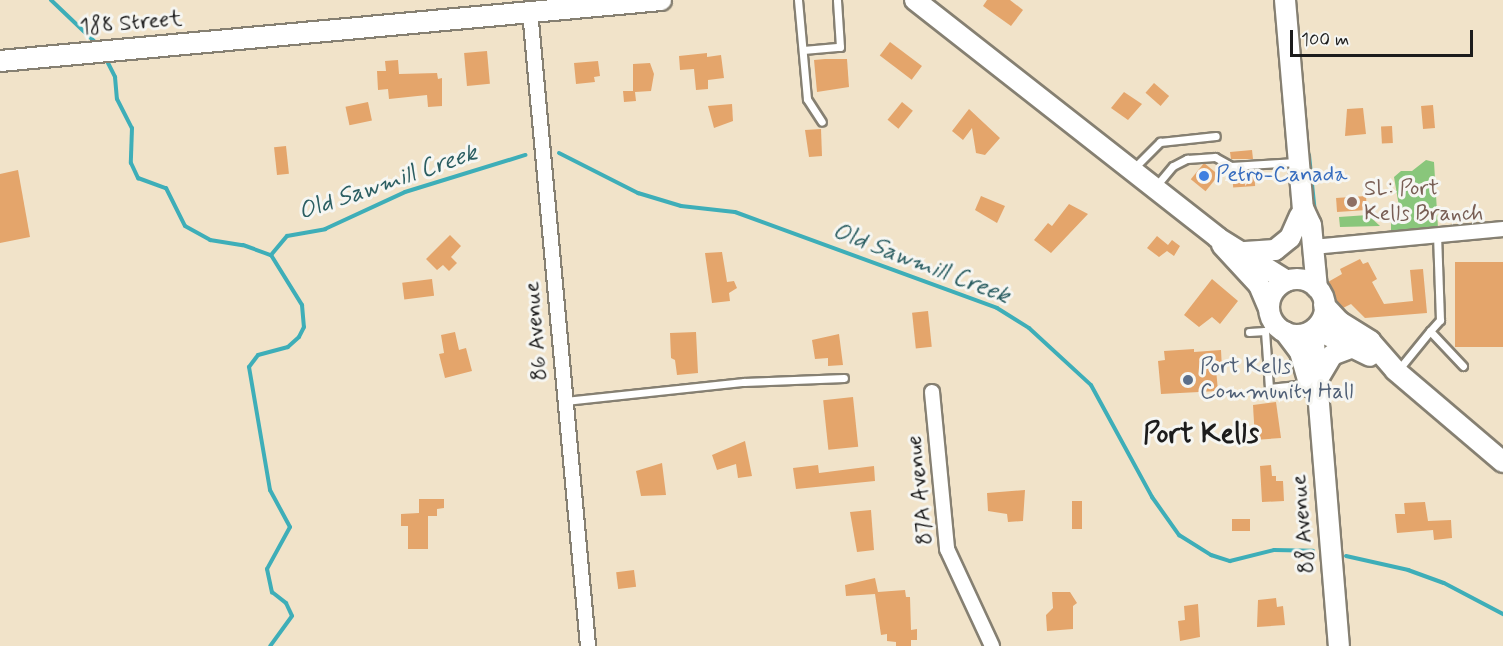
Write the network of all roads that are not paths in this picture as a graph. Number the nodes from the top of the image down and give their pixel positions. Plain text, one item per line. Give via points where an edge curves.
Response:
1 (661, 0) edge
2 (798, 0) edge
3 (837, 0) edge
4 (915, 0) edge
5 (1285, 0) edge
6 (530, 11) junction
7 (802, 50) junction
8 (0, 61) edge
9 (822, 122) dead end
10 (1216, 136) dead end
11 (1299, 161) junction
12 (1133, 171) junction
13 (1155, 188) junction
14 (1301, 212) junction
15 (1503, 229) edge
16 (1437, 235) junction
17 (1218, 238) junction
18 (1313, 247) junction
19 (1245, 252) junction
20 (1289, 280) junction
21 (1321, 296) junction
22 (1269, 308) junction
23 (1314, 330) junction
24 (1430, 331) junction
25 (1249, 332) dead end
26 (1285, 332) junction
27 (1355, 346) junction
28 (1463, 366) dead end
29 (1396, 370) junction
30 (844, 378) dead end
31 (1315, 386) junction
32 (932, 392) dead end
33 (565, 401) junction
34 (1503, 462) edge
35 (588, 646) edge
36 (992, 646) edge
37 (1339, 646) edge

1 - 6 main road, 188 Street
2 - 7 lane
3 - 7 lane via 840,47
4 - 12 main road
5 - 11 main road
6 - 8 main road, 188 Street
6 - 33 street, 86 Avenue
7 - 9 lane via 807,99
10 - 12 lane via 1160,142
11 - 13 lane via 1231,166 1215,157 1187,159 1173,166
11 - 14 main road
12 - 13 main road
13 - 17 main road
14 - 18 main road via 1311,225
14 - 19 main road via 1290,238 1275,250
14 - 20 main road via 1302,252
15 - 16 street
16 - 18 street
16 - 24 lane via 1440,320
17 - 19 main road
17 - 22 main road via 1259,285
18 - 21 main road
19 - 20 main road
20 - 21 main road via 1305,280
20 - 22 main road via 1274,291
21 - 23 main road
21 - 29 main road via 1340,322 1370,341
22 - 26 main road via 1274,322
23 - 26 main road via 1297,335
23 - 27 main road
23 - 31 main road, 88 Avenue
24 - 28 lane
24 - 29 lane
25 - 31 lane via 1265,331 1269,388
26 - 31 main road, 88 Avenue via 1300,352
27 - 29 main road
27 - 31 main road via 1332,355
29 - 34 main road
30 - 33 lane via 712,385
31 - 37 main road, 88 Avenue
32 - 36 street, 87A Avenue via 947,549
33 - 35 street, 86 Avenue

